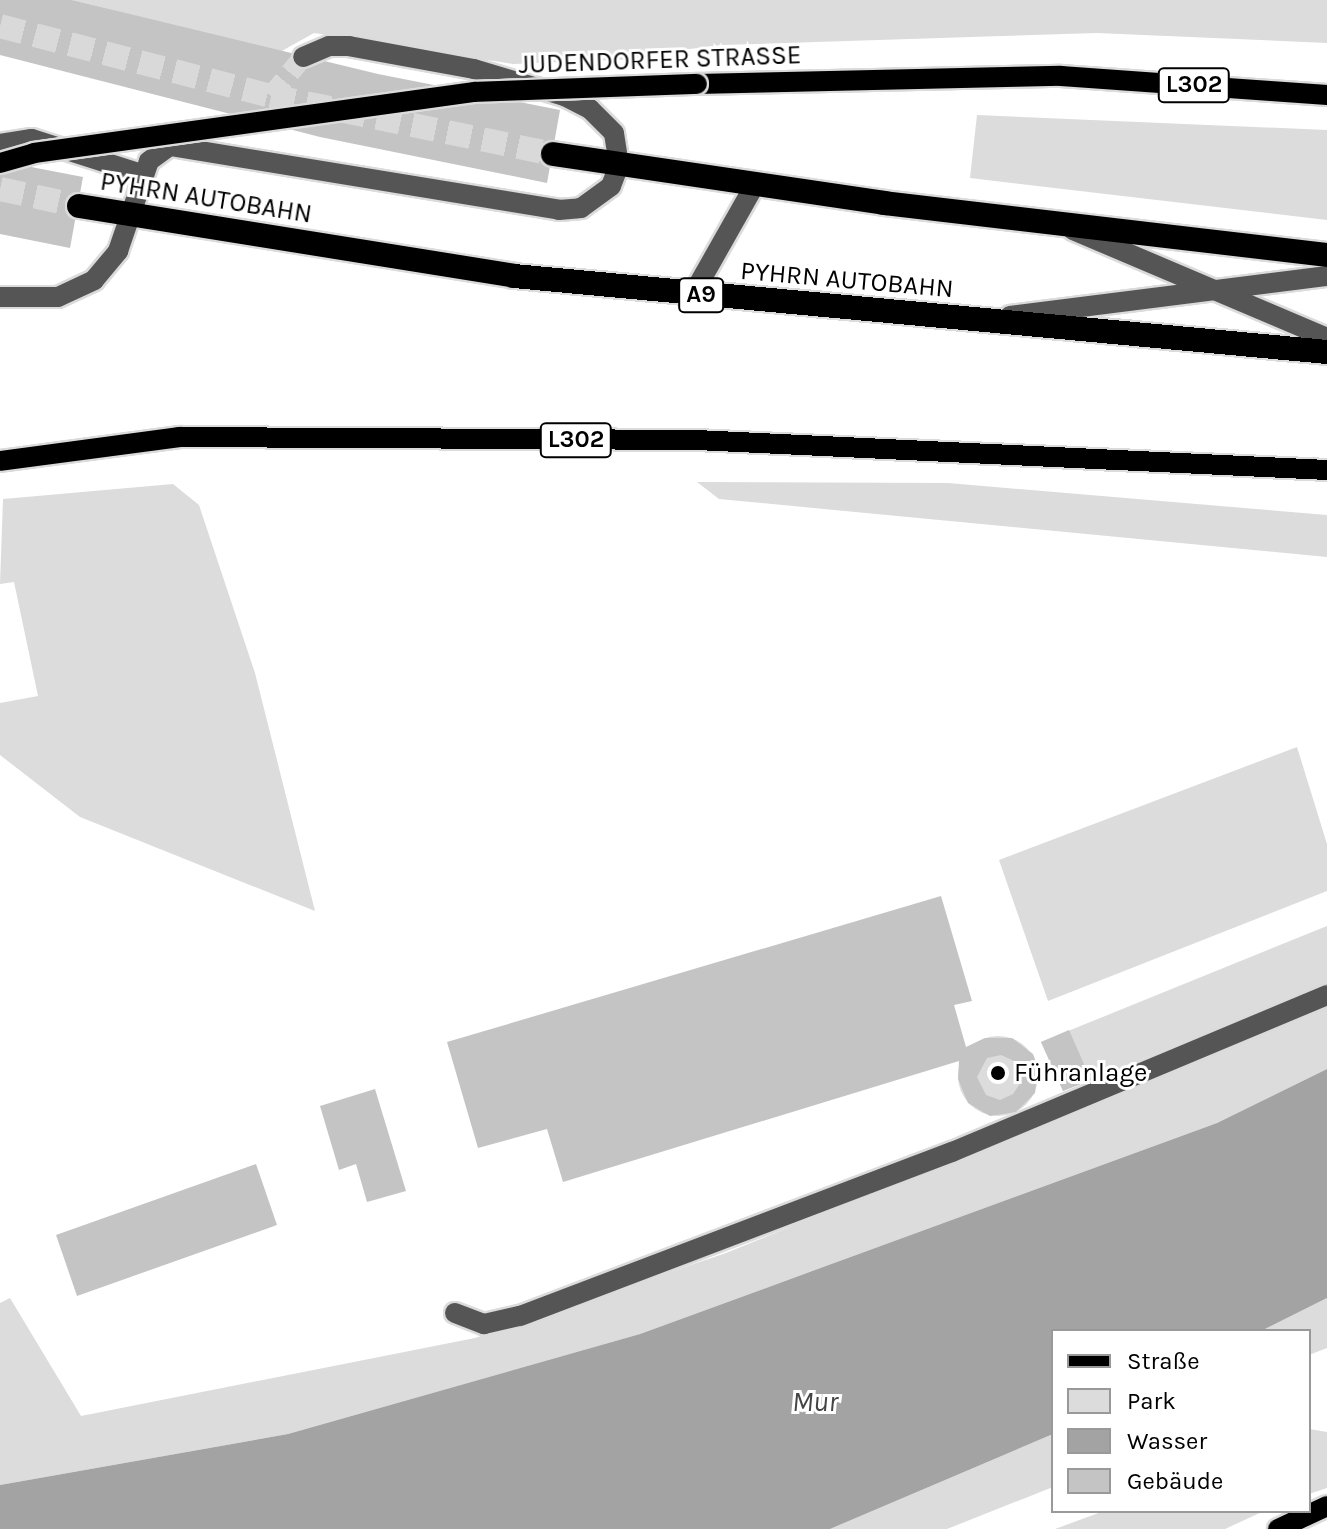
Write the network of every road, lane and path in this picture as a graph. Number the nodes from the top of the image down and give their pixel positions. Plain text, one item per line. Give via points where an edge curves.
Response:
1 (303, 57) tunnel mouth
2 (1327, 95) edge
3 (0, 144) edge
4 (553, 154) tunnel mouth
5 (0, 163) edge
6 (619, 165) junction
7 (142, 174) junction
8 (754, 186) junction
9 (79, 206) tunnel mouth
10 (129, 215) junction
11 (1058, 224) junction
12 (1327, 255) edge
13 (1327, 276) edge
14 (1212, 291) junction
15 (693, 294) junction
16 (0, 297) edge
17 (983, 320) junction
18 (1327, 338) edge
19 (1327, 352) edge
20 (0, 461) edge
21 (1327, 470) edge
22 (1327, 995) edge
23 (455, 1313) dead end
24 (1327, 1506) edge
25 (1278, 1529) edge

1 - 6 lane via 329,46 349,46 531,83 590,109 604,121 618,146
2 - 5 main road, JUDENDORFER STRASSE / L302, bridge via 1061,76 475,92 34,153
3 - 7 lane via 32,139
4 - 6 highway
6 - 7 lane via 598,200 559,210 421,190 184,144 158,152
6 - 8 highway
7 - 10 lane
8 - 11 highway
8 - 15 lane
9 - 10 highway, PYHRN AUTOBAHN / A9
10 - 15 highway, PYHRN AUTOBAHN / A9 via 514,276
10 - 16 lane via 118,251 94,280 58,297
11 - 12 highway
11 - 14 lane
13 - 14 lane
14 - 17 lane
14 - 18 lane
15 - 17 highway, PYHRN AUTOBAHN / A9
17 - 19 highway, PYHRN AUTOBAHN / A9
20 - 21 main road, L302 via 179,437 696,440
22 - 23 lane via 952,1152 549,1306 484,1324
24 - 25 main road

